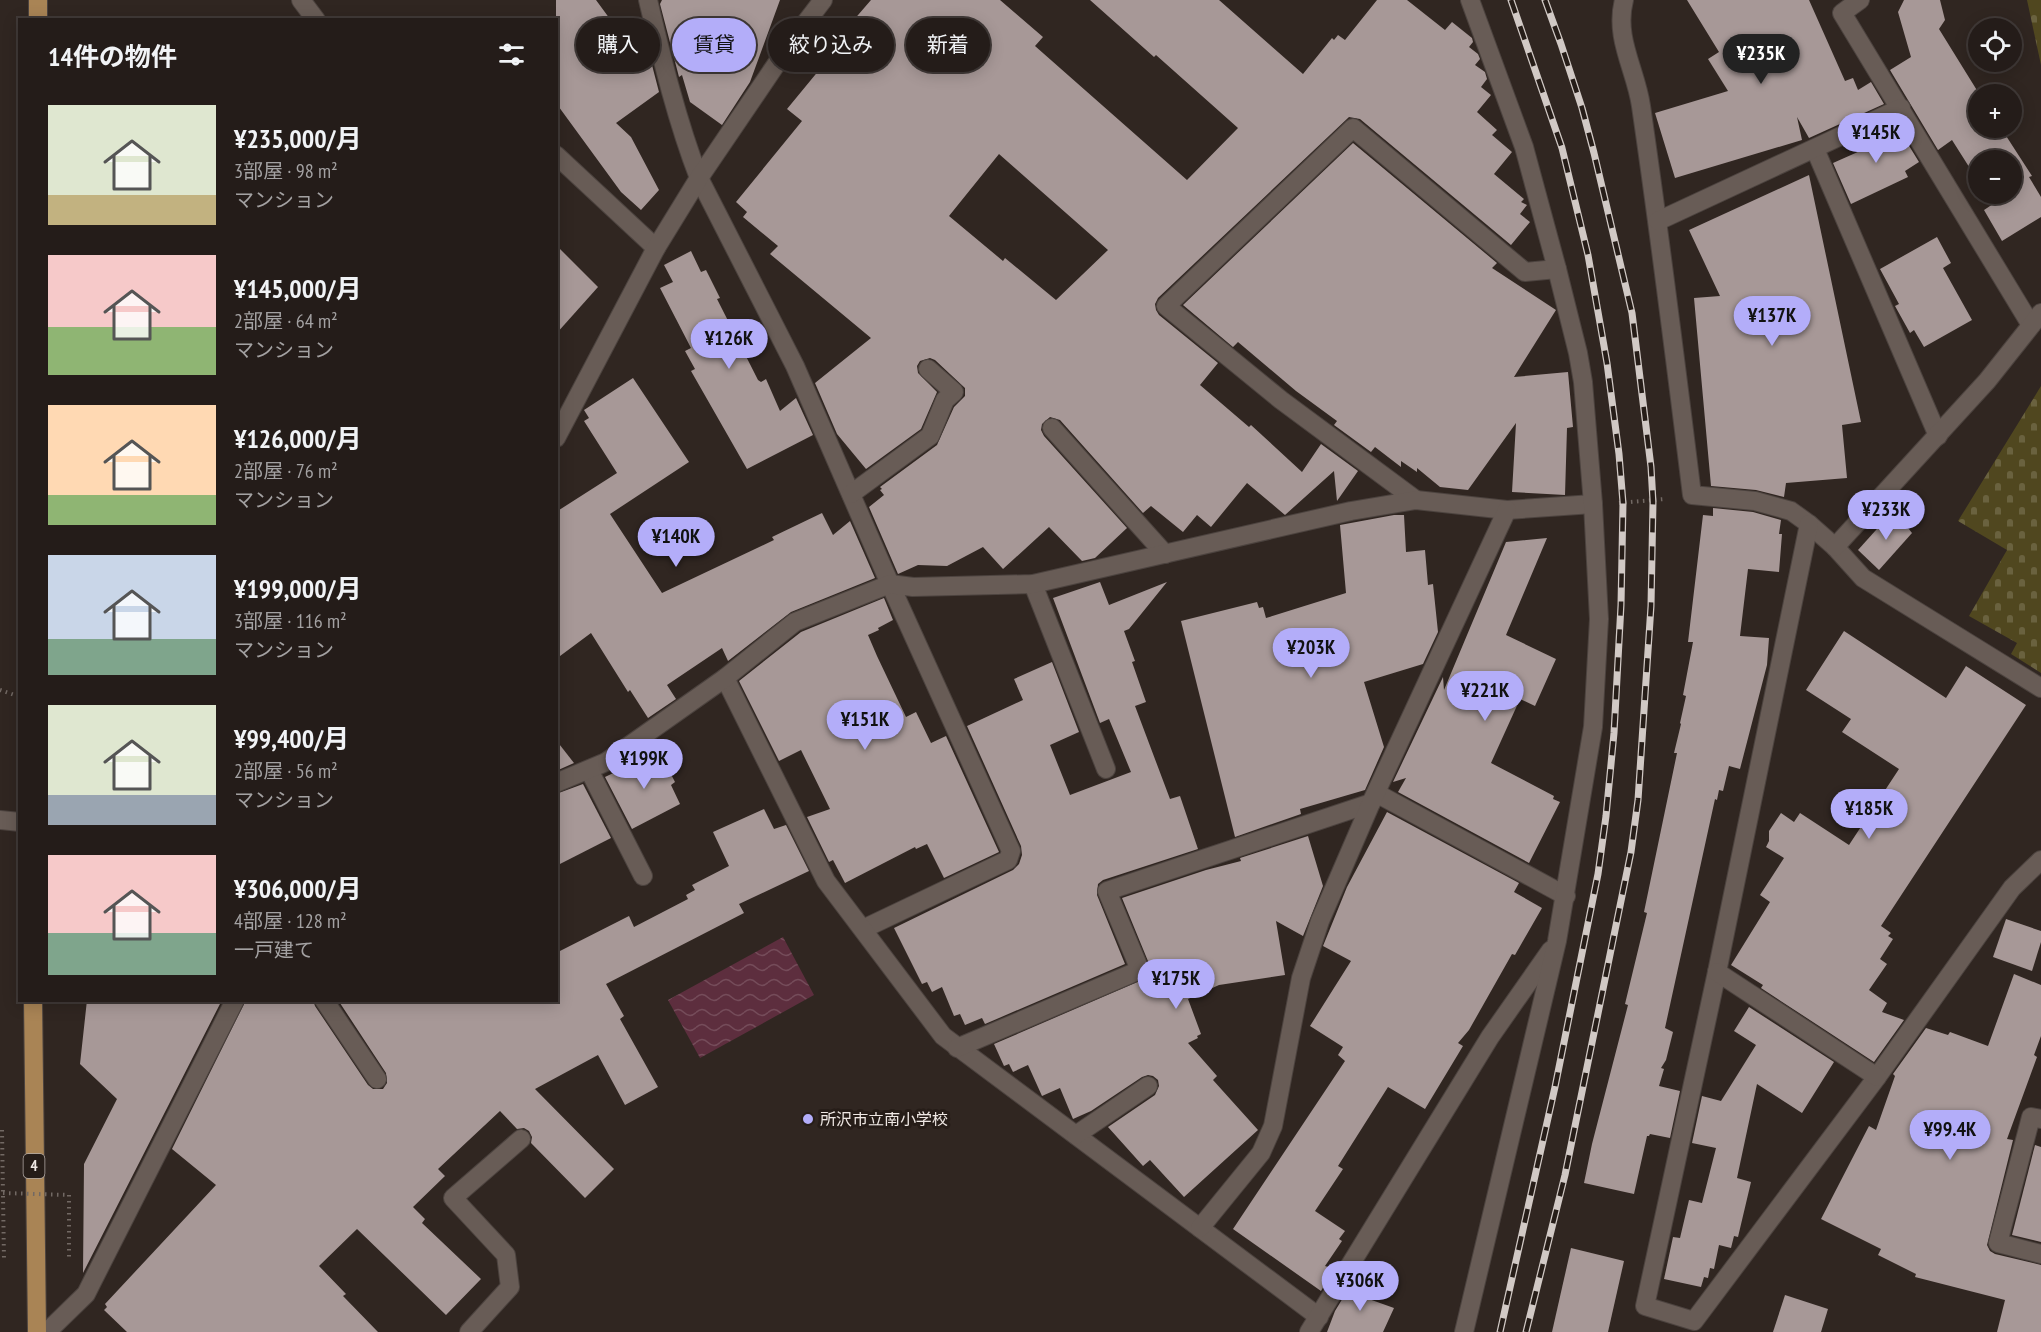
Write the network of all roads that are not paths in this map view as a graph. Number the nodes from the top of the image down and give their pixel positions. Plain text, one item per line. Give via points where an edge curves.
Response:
1 (38, 0) edge
2 (301, 0) edge
3 (648, 0) edge
4 (823, 0) edge
5 (1470, 0) edge
6 (1624, 0) edge
7 (1860, 0) edge
8 (38, 18) edge
9 (314, 18) edge
10 (1902, 108) junction
11 (1815, 149) junction
12 (558, 157) edge
13 (699, 178) junction
14 (1658, 221) junction
15 (656, 248) junction
16 (1557, 269) junction
17 (2036, 319) edge
18 (928, 369) dead end
19 (1052, 428) dead end
20 (558, 434) edge
21 (1938, 436) junction
22 (851, 494) junction
23 (1416, 500) junction
24 (1593, 504) junction
25 (1507, 510) junction
26 (1809, 524) junction
27 (1835, 547) junction
28 (1164, 554) junction
29 (890, 584) junction
30 (1033, 584) junction
31 (725, 678) junction
32 (2041, 688) edge
33 (1106, 769) dead end
34 (588, 770) junction
35 (558, 782) edge
36 (1374, 798) junction
37 (0, 820) edge
38 (18, 822) edge
39 (2041, 860) edge
40 (643, 876) dead end
41 (1566, 896) junction
42 (863, 929) junction
43 (1557, 941) junction
44 (1717, 972) junction
45 (33, 1002) edge
46 (234, 1002) edge
47 (325, 1002) edge
48 (957, 1048) junction
49 (1877, 1077) junction
50 (377, 1079) dead end
51 (1148, 1086) dead end
52 (2041, 1119) edge
53 (1076, 1136) junction
54 (521, 1139) dead end
55 (1200, 1228) junction
56 (2041, 1254) edge
57 (1314, 1324) edge
58 (37, 1332) edge
59 (46, 1332) edge
60 (469, 1332) edge
61 (1464, 1332) edge

1 - 8 main road
2 - 9 street
3 - 13 street
4 - 13 street
5 - 16 street via 1524,147
6 - 14 street via 1622,35 1641,101
7 - 10 street via 1842,13
10 - 11 street
10 - 17 street
11 - 14 street
11 - 21 street
12 - 15 street
13 - 15 street
13 - 22 street via 795,366
14 - 26 street via 1692,495 1755,501 1791,511
15 - 20 street
16 - 23 street via 1525,272 1353,128 1166,306 1281,400
16 - 24 street via 1580,363
17 - 21 street
18 - 22 street via 954,392 945,400 930,435
19 - 28 street
21 - 27 street
22 - 29 street
23 - 25 street
23 - 28 street
24 - 25 street
24 - 41 street via 1599,619 1593,727
25 - 36 street
26 - 27 street
26 - 44 street
27 - 32 street via 1863,578
28 - 30 street
29 - 30 street
29 - 31 street via 795,621
29 - 42 street via 1011,851 1008,860
30 - 33 street
31 - 34 street via 606,762
31 - 42 street via 826,881
34 - 35 street
34 - 40 street
36 - 41 street
36 - 48 street via 1107,891 1140,970
36 - 55 street via 1320,921 1301,978 1273,1126 1261,1154
37 - 38 street
39 - 49 street via 2012,888
41 - 43 street
42 - 48 street via 943,1036
43 - 57 street via 1490,1037
43 - 61 street
44 - 49 street
44 - 49 street via 1646,1306 1694,1321
45 - 58 main road, 4
46 - 59 street via 89,1288
47 - 50 street
48 - 53 street
51 - 53 street
52 - 56 street via 2031,1117 1998,1243
53 - 55 street
54 - 60 street via 453,1198 506,1255 510,1287
55 - 57 street

